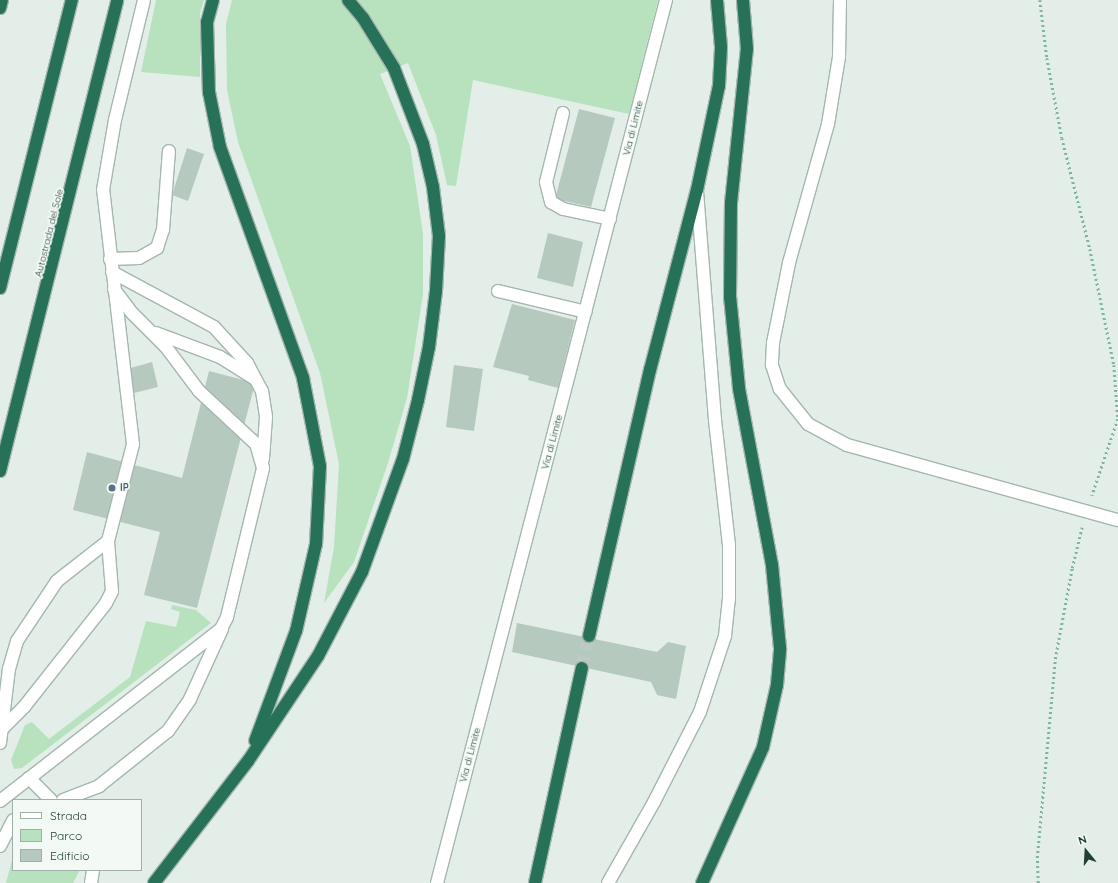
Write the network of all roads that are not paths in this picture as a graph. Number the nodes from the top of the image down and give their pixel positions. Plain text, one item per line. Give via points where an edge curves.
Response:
1 (2, 0) edge
2 (72, 0) edge
3 (117, 0) edge
4 (144, 0) edge
5 (213, 0) edge
6 (348, 0) edge
7 (666, 0) edge
8 (717, 0) edge
9 (743, 0) edge
10 (840, 0) edge
11 (0, 8) edge
12 (563, 114) dead end
13 (169, 151) dead end
14 (697, 190) junction
15 (610, 219) junction
16 (110, 258) junction
17 (112, 272) junction
18 (0, 288) edge
19 (114, 288) junction
20 (498, 291) dead end
21 (586, 312) junction
22 (149, 329) junction
23 (258, 383) junction
24 (263, 468) junction
25 (0, 471) edge
26 (1118, 520) edge
27 (108, 541) junction
28 (224, 624) junction
29 (589, 636) tunnel mouth
30 (582, 668) tunnel mouth
31 (3, 728) junction
32 (0, 743) edge
33 (248, 761) junction
34 (29, 778) junction
35 (50, 799) edge
36 (66, 799) edge
37 (0, 801) edge
38 (12, 822) edge
39 (0, 846) edge
40 (93, 871) edge
41 (91, 883) edge
42 (154, 883) edge
43 (437, 883) edge
44 (535, 883) edge
45 (608, 883) edge
46 (702, 883) edge

1 - 11 highway
2 - 18 highway
3 - 25 highway, Autostrada del Sole
4 - 16 street via 115,120 103,190
5 - 33 highway via 207,22 209,92 220,146 303,378 320,466 316,544 296,631
6 - 33 highway via 363,18 394,68 423,144 433,188 439,236 429,347 403,459 362,572 318,656
7 - 15 street, Via di Limite
8 - 14 highway via 719,86
9 - 46 highway via 748,49 731,203 730,296 739,388 772,565 780,648 777,685 763,747
10 - 26 street via 839,57 828,124 789,263 773,343 772,364 780,389 808,424 847,445
12 - 15 street via 546,182 551,202 563,209
13 - 16 street via 163,230 157,248 139,258
14 - 29 highway via 650,370
14 - 45 street via 715,420 728,545 729,600 725,636 700,712 654,802
15 - 21 street, Via di Limite
16 - 17 street
17 - 19 street
17 - 23 street via 214,328 247,363
19 - 22 street
19 - 27 street via 134,444
20 - 21 street
21 - 43 street, Via di Limite
22 - 23 street via 220,357 240,368
22 - 24 street via 199,391 256,444
23 - 24 street via 262,391 266,417
24 - 28 street
27 - 31 street via 57,581 17,641 9,669
27 - 31 street via 112,591 106,603 24,707
28 - 34 street
28 - 36 street via 190,699 168,731 99,786
30 - 44 highway
31 - 32 street
33 - 42 highway
34 - 35 street
34 - 37 street
38 - 39 street
40 - 41 street

